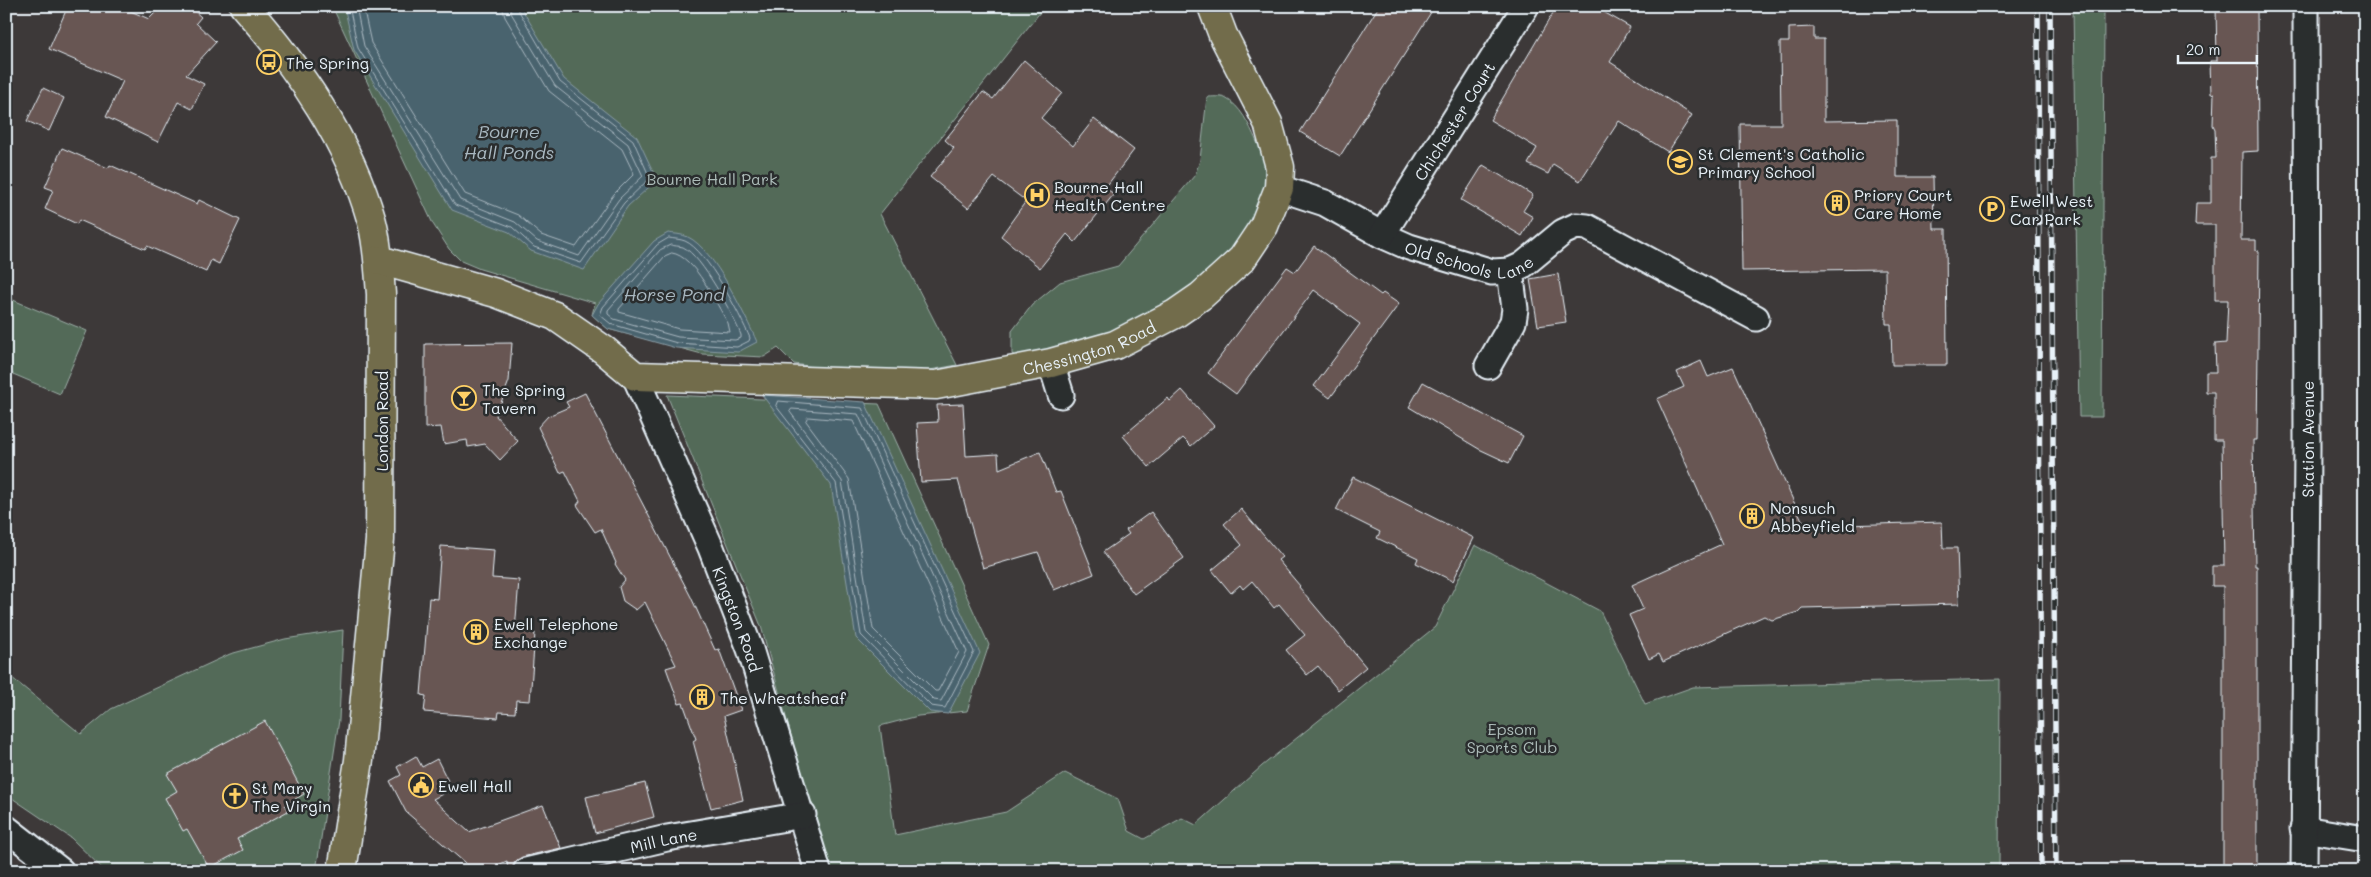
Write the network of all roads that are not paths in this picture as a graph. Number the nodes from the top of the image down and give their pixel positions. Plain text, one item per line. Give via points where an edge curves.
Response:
1 (244, 6) edge
2 (1212, 6) edge
3 (1526, 6) edge
4 (2306, 6) edge
5 (1279, 188) junction
6 (1382, 236) junction
7 (379, 260) junction
8 (1510, 271) junction
9 (1756, 318) dead end
10 (1051, 363) junction
11 (1488, 366) dead end
12 (635, 376) junction
13 (1061, 394) dead end
14 (803, 815) junction
15 (6, 828) edge
16 (2303, 829) junction
17 (2365, 839) edge
18 (61, 871) edge
19 (342, 871) edge
20 (526, 871) edge
21 (818, 871) edge
22 (2304, 871) edge

1 - 7 main road, London Road via 280,48 344,147 372,222
2 - 5 main road, Chessington Road via 1268,124 1280,167
3 - 6 street, Chichester Court
4 - 16 street, Station Avenue via 2308,447
5 - 6 street, Old Schools Lane via 1325,203
5 - 10 main road, Chessington Road via 1255,243 1201,296 1175,314 1115,345
6 - 8 street, Old Schools Lane via 1492,272
7 - 12 main road via 496,293 555,316
7 - 19 main road, London Road via 380,540 360,760
8 - 9 street, Old Schools Lane via 1523,265 1564,232 1576,226 1587,227
8 - 11 street via 1514,322
10 - 12 main road, Chessington Road via 936,385
10 - 13 street
12 - 14 street, Kingston Road via 711,548 750,649
14 - 20 street, Mill Lane via 667,838
14 - 21 street, Kingston Road
15 - 18 street
16 - 17 street
16 - 22 street, Station Avenue

